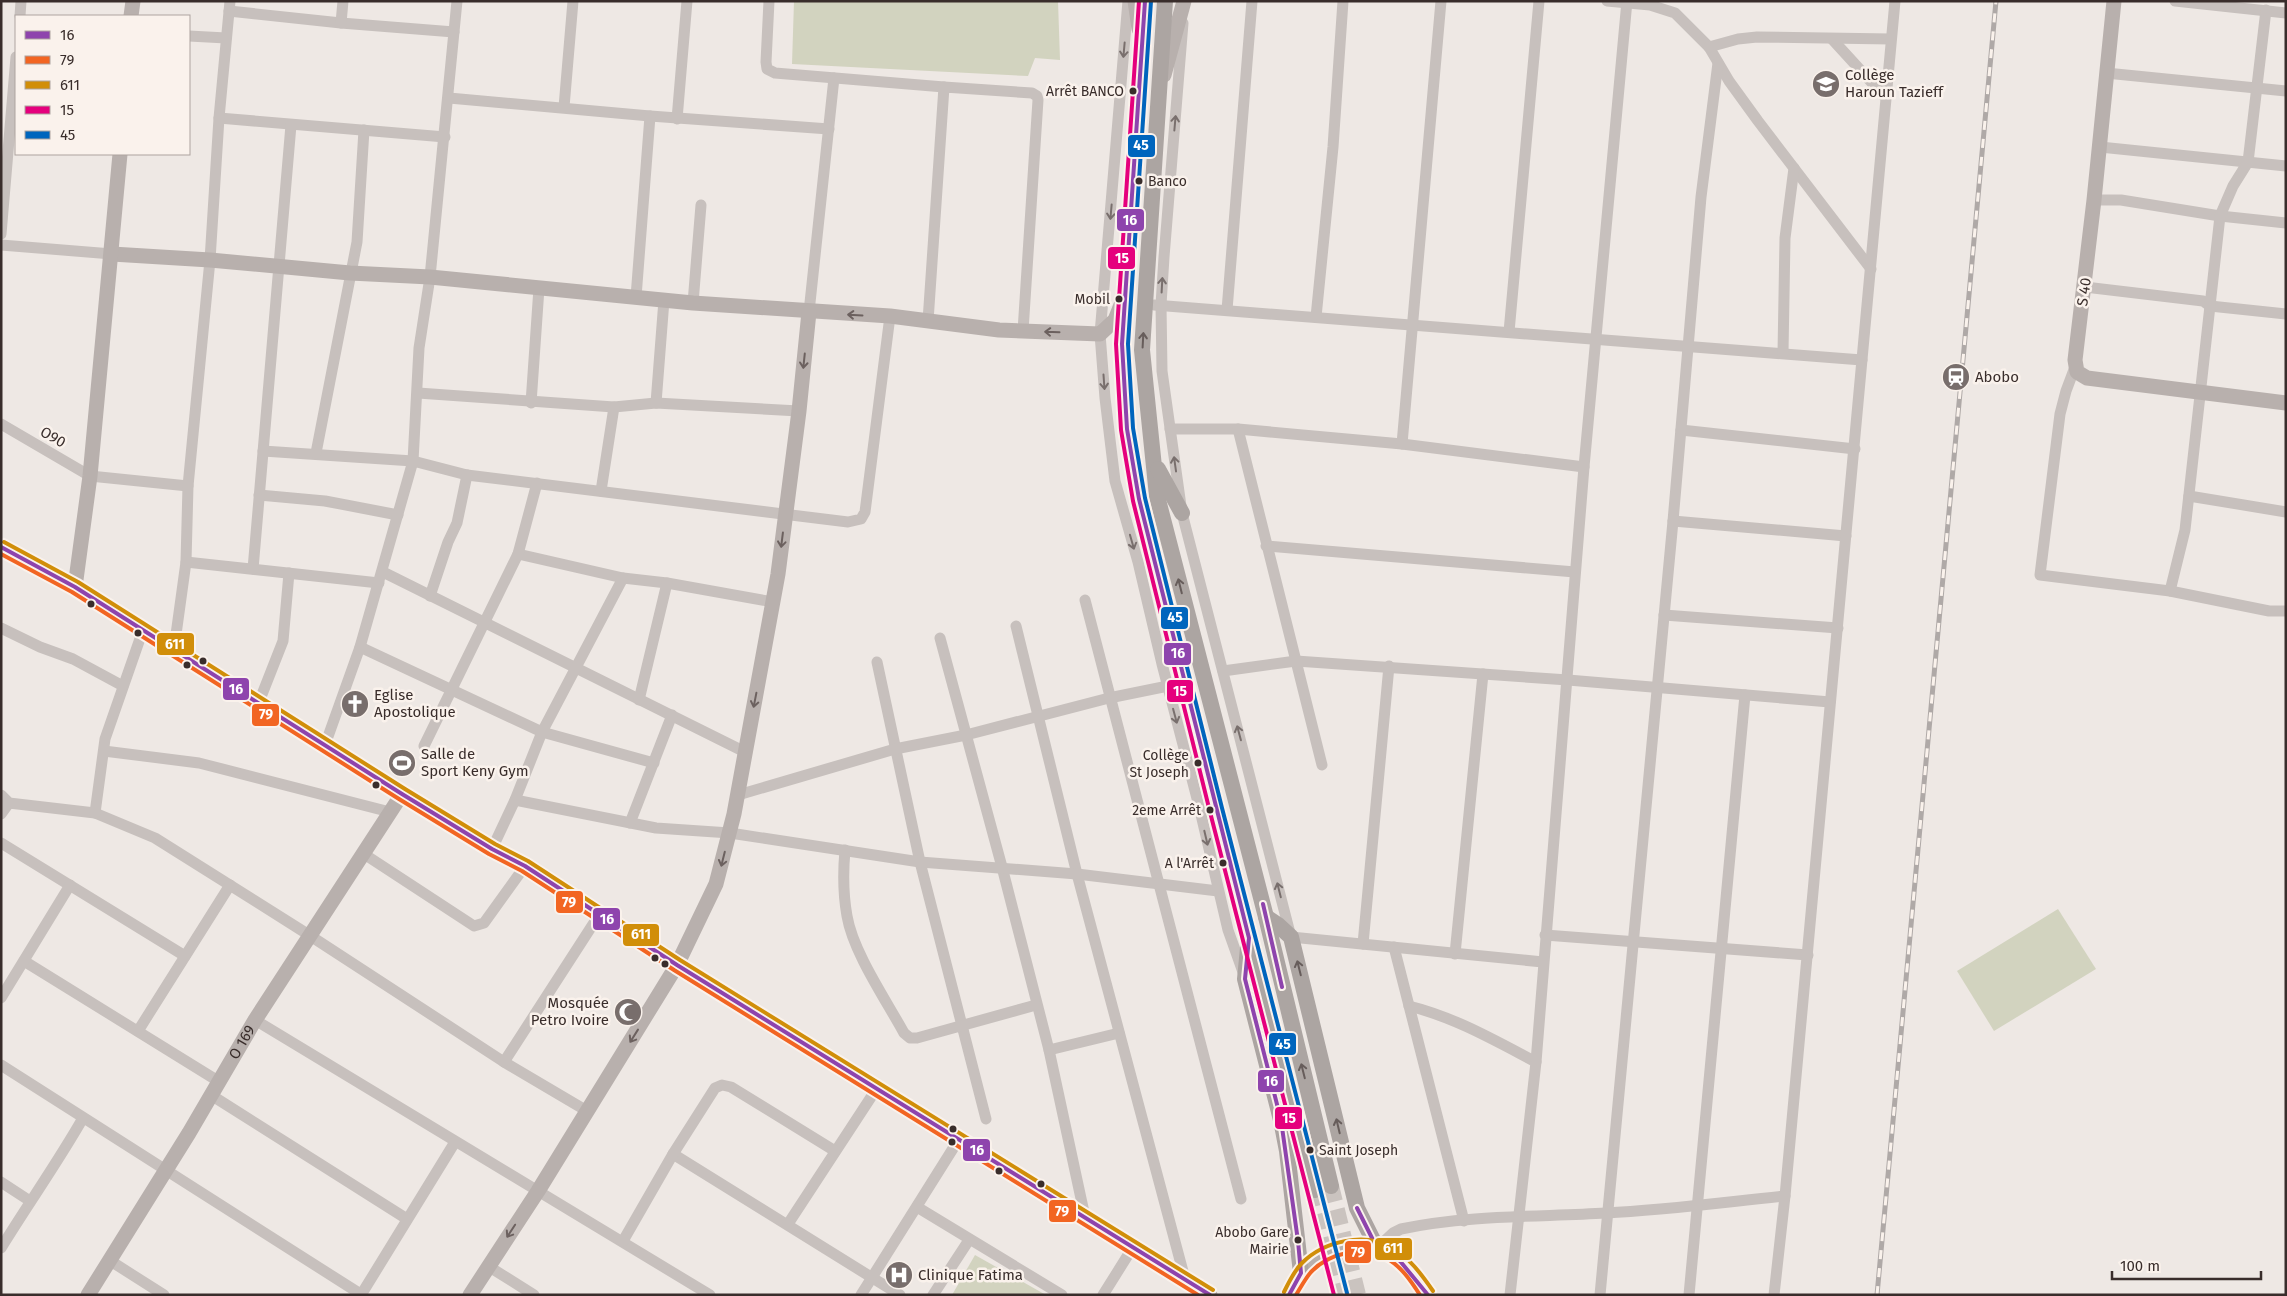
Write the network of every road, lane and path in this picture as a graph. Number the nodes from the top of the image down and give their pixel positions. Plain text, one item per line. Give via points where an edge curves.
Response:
1 (21, 1) edge
2 (133, 1) edge
3 (343, 1) edge
4 (457, 1) edge
5 (573, 1) edge
6 (687, 1) edge
7 (769, 1) edge
8 (1128, 1) edge
9 (1135, 1) edge
10 (1145, 1) edge
11 (1165, 1) edge
12 (1184, 1) edge
13 (1252, 1) edge
14 (1343, 1) edge
15 (1441, 1) edge
16 (1539, 1) edge
17 (1608, 1) edge
18 (1895, 1) edge
19 (2114, 1) edge
20 (2175, 1) edge
21 (1627, 2) edge
22 (229, 6) edge
23 (2266, 10) junction
24 (2286, 13) edge
25 (20, 15) edge
26 (131, 15) edge
27 (341, 23) junction
28 (454, 32) junction
29 (190, 36) edge
30 (226, 38) junction
31 (1832, 39) junction
32 (1891, 39) junction
33 (1142, 43) junction
34 (1709, 48) junction
35 (15, 62) edge
36 (1718, 63) junction
37 (2106, 73) junction
38 (834, 78) junction
39 (1161, 86) junction
40 (944, 87) junction
41 (2258, 88) junction
42 (2286, 91) edge
43 (1885, 97) junction
44 (449, 98) junction
45 (564, 107) junction
46 (6, 111) edge
47 (650, 116) junction
48 (219, 118) junction
49 (677, 119) junction
50 (291, 125) junction
51 (829, 129) junction
52 (364, 130) junction
53 (445, 137) junction
54 (2100, 147) junction
55 (120, 155) edge
56 (2248, 162) junction
57 (2286, 166) edge
58 (1794, 168) junction
59 (2094, 200) junction
60 (701, 205) dead end
61 (2220, 216) junction
62 (2286, 223) edge
63 (1, 234) edge
64 (1, 245) edge
65 (112, 254) junction
66 (210, 260) junction
67 (280, 267) junction
68 (1871, 269) junction
69 (350, 273) junction
70 (430, 277) junction
71 (2085, 287) junction
72 (539, 288) junction
73 (636, 297) junction
74 (1124, 299) junction
75 (664, 300) junction
76 (693, 303) junction
77 (1144, 305) junction
78 (1161, 305) junction
79 (2210, 306) junction
80 (1227, 310) junction
81 (809, 312) junction
82 (2286, 314) edge
83 (890, 316) junction
84 (1316, 317) junction
85 (928, 321) junction
86 (1412, 324) junction
87 (1023, 331) junction
88 (1509, 332) junction
89 (1100, 334) junction
90 (1596, 339) junction
91 (1689, 347) junction
92 (1783, 353) junction
93 (1862, 360) junction
94 (2076, 367) junction
95 (418, 393) junction
96 (2201, 394) junction
97 (532, 403) junction
98 (656, 403) junction
99 (2286, 403) edge
100 (614, 407) junction
101 (799, 411) junction
102 (1, 424) edge
103 (1238, 428) junction
104 (1170, 429) junction
105 (1680, 430) junction
106 (1402, 444) junction
107 (1856, 449) junction
108 (263, 451) junction
109 (316, 454) junction
110 (1152, 458) junction
111 (413, 461) junction
112 (1584, 467) junction
113 (467, 475) junction
114 (90, 476) junction
115 (537, 483) junction
116 (188, 486) junction
117 (602, 491) junction
118 (259, 495) junction
119 (2189, 496) junction
120 (1182, 512) junction
121 (2286, 512) edge
122 (398, 515) junction
123 (785, 516) junction
124 (1673, 521) junction
125 (1846, 536) junction
126 (1266, 546) junction
127 (1, 547) edge
128 (518, 554) junction
129 (186, 562) junction
130 (252, 569) junction
131 (1575, 572) junction
132 (288, 573) junction
133 (381, 577) junction
134 (623, 578) junction
135 (667, 583) junction
136 (75, 588) junction
137 (2170, 591) junction
138 (430, 596) junction
139 (1085, 600) dead end
140 (773, 602) junction
141 (2286, 611) edge
142 (1664, 615) junction
143 (484, 622) junction
144 (1016, 626) dead end
145 (1, 628) edge
146 (1838, 628) junction
147 (143, 630) junction
148 (940, 638) dead end
149 (360, 647) junction
150 (174, 649) junction
151 (1296, 661) junction
152 (877, 662) dead end
153 (1389, 666) junction
154 (576, 669) junction
155 (1223, 671) junction
156 (1483, 674) junction
157 (1568, 680) junction
158 (123, 686) junction
159 (1168, 686) junction
160 (1656, 688) junction
161 (452, 690) junction
162 (1745, 695) junction
163 (1109, 698) junction
164 (638, 700) junction
165 (259, 702) junction
166 (1830, 702) junction
167 (672, 715) junction
168 (1038, 716) junction
169 (542, 732) junction
170 (966, 735) junction
171 (325, 745) junction
172 (424, 746) dead end
173 (894, 749) junction
174 (104, 750) junction
175 (745, 752) junction
176 (654, 762) junction
177 (1322, 765) dead end
178 (402, 794) junction
179 (738, 795) junction
180 (5, 799) edge
181 (515, 800) junction
182 (390, 812) junction
183 (95, 813) junction
184 (1, 814) edge
185 (630, 823) junction
186 (730, 833) junction
187 (1, 843) edge
188 (492, 849) junction
189 (845, 850) junction
190 (364, 854) junction
191 (920, 862) junction
192 (525, 866) junction
193 (1002, 867) junction
194 (1077, 874) junction
195 (70, 885) junction
196 (230, 885) junction
197 (1159, 885) junction
198 (1218, 891) junction
199 (598, 915) junction
200 (1266, 917) junction
201 (310, 935) junction
202 (1545, 935) junction
203 (1249, 938) junction
204 (1291, 938) junction
205 (1634, 943) junction
206 (1363, 944) junction
207 (1394, 947) junction
208 (1720, 948) junction
209 (1455, 954) junction
210 (1808, 955) junction
211 (185, 956) junction
212 (24, 961) junction
213 (1543, 962) junction
214 (677, 965) junction
215 (1245, 979) junction
216 (1, 998) edge
217 (1036, 1005) junction
218 (1408, 1006) junction
219 (255, 1020) junction
220 (964, 1026) junction
221 (138, 1031) junction
222 (1119, 1033) junction
223 (1049, 1050) junction
224 (504, 1062) junction
225 (1536, 1062) junction
226 (1, 1065) edge
227 (215, 1088) junction
228 (877, 1088) junction
229 (587, 1110) junction
230 (83, 1118) junction
231 (986, 1119) dead end
232 (960, 1139) junction
233 (456, 1142) junction
234 (835, 1151) junction
235 (673, 1154) junction
236 (166, 1171) junction
237 (1, 1182) edge
238 (538, 1191) junction
239 (1785, 1196) junction
240 (1242, 1199) dead end
241 (30, 1201) junction
242 (1699, 1206) junction
243 (916, 1207) junction
244 (1606, 1213) junction
245 (1520, 1216) junction
246 (1085, 1217) junction
247 (407, 1219) junction
248 (1464, 1221) junction
249 (788, 1224) junction
250 (968, 1240) junction
251 (623, 1241) junction
252 (1133, 1247) junction
253 (1, 1248) edge
254 (1377, 1248) junction
255 (109, 1260) junction
256 (488, 1266) junction
257 (1301, 1273) junction
258 (872, 1277) junction
259 (1185, 1279) junction
260 (693, 1291) edge
261 (88, 1295) edge
262 (164, 1295) edge
263 (362, 1295) edge
264 (470, 1295) edge
265 (534, 1295) edge
266 (710, 1295) edge
267 (861, 1295) edge
268 (900, 1295) edge
269 (933, 1295) edge
270 (1062, 1295) edge
271 (1103, 1295) edge
272 (1210, 1295) edge
273 (1289, 1295) edge
274 (1428, 1295) edge
275 (1510, 1295) edge
276 (1600, 1295) edge
277 (1689, 1295) edge
278 (1774, 1295) edge

1 - 25 street
2 - 26 street
3 - 27 street
4 - 28 street
5 - 45 street
6 - 49 street
7 - 38 street via 767,68 775,73
8 -> 89 street
9 - 33 street
10 - 33 main road
11 - 39 main road
12 - 39 street
78 -> 12 street
13 - 80 street
14 - 84 street
15 - 86 street
16 - 88 street
17 - 21 street
18 - 32 street
19 - 37 street, S 40
20 - 23 street
21 - 34 street via 1675,13
21 - 90 street
22 - 27 street
22 - 30 street
23 - 24 street
23 - 41 street
27 - 28 street
28 - 44 street
29 - 30 street
30 - 48 street
31 - 32 street
31 - 34 street via 1748,38
31 - 43 street
32 - 43 street
33 - 74 main road
34 - 36 street
35 - 46 street
36 - 58 street
36 - 91 street via 1701,197
37 - 41 street
37 - 54 street, S 40
38 - 40 street
38 - 51 street
39 - 77 main road
40 - 85 street
40 - 87 street via 1032,93 1037,96
41 - 42 street
41 - 56 street
43 - 68 street
44 - 45 street
44 - 53 street
45 - 47 street
46 - 63 street
47 - 49 street
47 - 73 street
48 - 50 street
48 - 66 street
49 - 51 street
50 - 52 street
50 - 67 street
51 - 81 street
52 - 53 street
52 - 69 street via 356,242
53 - 70 street
54 - 56 street
54 - 59 street, S 40
55 - 65 street
56 - 57 street
56 - 61 street
58 - 68 street
58 - 92 street via 1785,238
59 - 61 street via 2130,201
59 - 71 street, S 40
60 - 76 street
61 - 62 street
61 - 79 street
64 - 65 street
65 - 66 street
65 - 114 street
66 - 67 street
66 - 116 street
67 - 69 street
67 - 108 street
68 - 93 street
69 - 70 street
69 - 109 street
70 - 72 street
70 - 95 street via 419,348
71 - 79 street via 2203,301
71 - 94 street, S 40
72 - 73 street
72 - 97 street
73 - 75 street
74 - 89 street via 1115,320
74 - 203 main road via 1122,344 1127,429 1139,499
75 - 76 street
75 - 98 street
76 - 81 street
77 - 78 street
110 -> 77 main road via 1142,350
78 - 80 street
78 - 104 street via 1162,371
79 - 82 street
79 - 96 street
80 - 84 street
83 -> 81 street
81 -> 101 street
83 - 85 street
83 - 123 street via 865,512 860,520 848,522
84 - 86 street
85 - 87 street
86 - 88 street
86 - 106 street
89 -> 87 street
88 - 90 street
89 -> 159 street via 1115,481
90 - 91 street
90 - 112 street
91 - 92 street
91 - 105 street
92 - 93 street
93 - 107 street
94 - 96 street via 2087,378
94 - 137 street via 2060,414 2040,575
95 - 97 street
95 - 111 street
96 - 99 street
96 - 119 street
97 - 100 street
98 - 100 street
98 - 101 street
100 - 117 street
101 - 123 street
102 - 114 street, O90
103 - 104 street
103 - 106 street
103 - 126 street
120 -> 104 street
105 - 107 street
105 - 124 street
106 - 112 street
107 - 125 street
108 - 109 street
108 - 118 street
109 - 111 street
110 - 120 main road
200 -> 110 main road via 1157,496
111 - 113 street
111 - 122 street
112 - 131 street
113 - 115 street
113 - 138 street via 456,523
114 - 116 street
114 - 136 street
115 - 117 street
115 - 128 street
116 - 129 street
117 - 123 street
118 - 122 street via 324,501
118 - 130 street
119 - 121 street
119 - 137 street via 2182,545
120 - 155 street
122 - 133 street
123 -> 140 street
124 - 125 street
124 - 142 street
125 - 146 street
126 - 131 street
126 - 151 street
127 - 136 street
128 - 134 street
128 - 143 street
129 - 130 street
129 - 150 street
130 - 132 street
131 - 157 street
132 - 133 street
132 - 165 street via 283,641
133 - 138 street
133 - 149 street
134 - 135 street
134 - 154 street
135 - 140 street
135 - 164 street
136 - 147 street
137 - 141 street via 2269,611
138 - 143 street
139 - 163 street
140 -> 175 street
142 - 146 street
142 - 160 street
143 - 154 street
143 - 161 street
144 - 168 street
145 - 158 street via 73,659
146 - 166 street
147 - 150 street
147 - 158 street
148 - 170 street
149 - 161 street
149 - 171 street
150 - 165 street
151 - 153 street
151 - 155 street
151 - 177 street
152 - 173 street
153 - 156 street
153 - 206 street
154 - 164 street
154 - 169 street
204 -> 155 street
156 - 157 street
156 - 209 street
157 - 160 street
157 - 202 street
158 - 174 street
159 - 163 street
159 -> 198 street
160 - 162 street
160 - 205 street
161 - 169 street
161 - 172 street
162 - 166 street
162 - 208 street
163 - 168 street
163 - 197 street
164 - 167 street
165 - 171 street
166 - 210 street
167 - 175 street
167 - 176 street
168 - 170 street
168 - 194 street
169 - 176 street
169 - 181 street
170 - 173 street
170 - 193 street
171 - 178 street
173 - 179 street
173 - 191 street
174 - 182 street via 199,763
174 - 183 street
175 - 179 street
176 - 185 street
178 - 182 street, O 169
178 - 188 street
179 - 186 street
180 - 183 street
180 - 184 street
181 - 185 street
181 - 188 street
182 - 190 street, O 169
183 - 196 street via 155,838
185 - 186 street via 680,831
186 - 189 street
186 -> 214 street via 716,884
187 - 195 street
188 - 192 street
189 - 191 street
189 - 220 street via 843,872 847,917 858,948 904,1033 916,1038
190 - 192 street via 474,926 484,923
190 - 201 street, O 169
191 - 193 street
191 - 220 street
192 - 199 street
193 - 194 street
193 - 217 street
194 - 197 street
194 - 222 street
195 - 211 street
195 - 212 street
196 - 201 street
196 - 211 street
197 - 198 street
197 - 240 street
198 - 215 street
199 - 214 street
199 - 224 street
203 -> 200 main road via 1323,1188
200 - 204 main road
201 - 219 street, O 169
201 - 224 street
202 - 205 street
202 - 213 street
203 - 215 main road
204 - 206 street
254 -> 204 main road via 1357,1208
205 - 208 street
205 - 244 street
206 - 207 street
207 - 209 street
207 - 218 street
208 - 210 street
208 - 242 street
209 - 213 street
210 - 239 street
211 - 221 street
212 - 216 street
212 - 221 street
213 - 225 street
214 - 228 street
214 -> 229 street
215 - 257 main road via 1283,1128
217 - 220 street
217 - 223 street
218 - 225 street via 1464,1024
218 - 248 street
219 - 227 street, O 169
219 - 233 street
220 - 231 street
221 - 227 street
222 - 223 street
222 - 259 street
223 - 246 street
224 - 229 street
225 - 245 street
226 - 230 street
227 - 236 street, O 169
227 - 247 street
228 - 232 street
228 - 234 street
229 - 238 street
230 - 236 street
230 - 241 street
232 - 243 street
232 - 246 street
233 - 238 street
233 - 247 street
234 - 235 street via 731,1087 722,1085 715,1088
234 - 249 street
235 - 249 street
235 - 251 street
236 - 255 street, O 169
236 - 263 street
237 - 241 street
238 - 251 street
238 -> 256 street
239 - 242 street
239 - 278 street
241 - 253 street
242 - 244 street
242 - 277 street
243 - 250 street
243 - 258 street
244 - 245 street
244 - 276 street
245 - 248 street
245 - 275 street
246 - 252 street
247 - 263 street
248 - 254 street via 1401,1229
249 - 258 street
250 - 269 street
250 - 270 street
251 - 260 street
252 - 259 street
252 - 271 street
254 - 257 street via 1335,1250 1318,1257
254 - 274 street via 1400,1261
255 - 261 street, O 169
255 - 262 street
256 - 264 street
256 - 265 street
257 - 273 street
258 - 267 street
258 - 268 street
259 - 272 street
260 - 266 street

